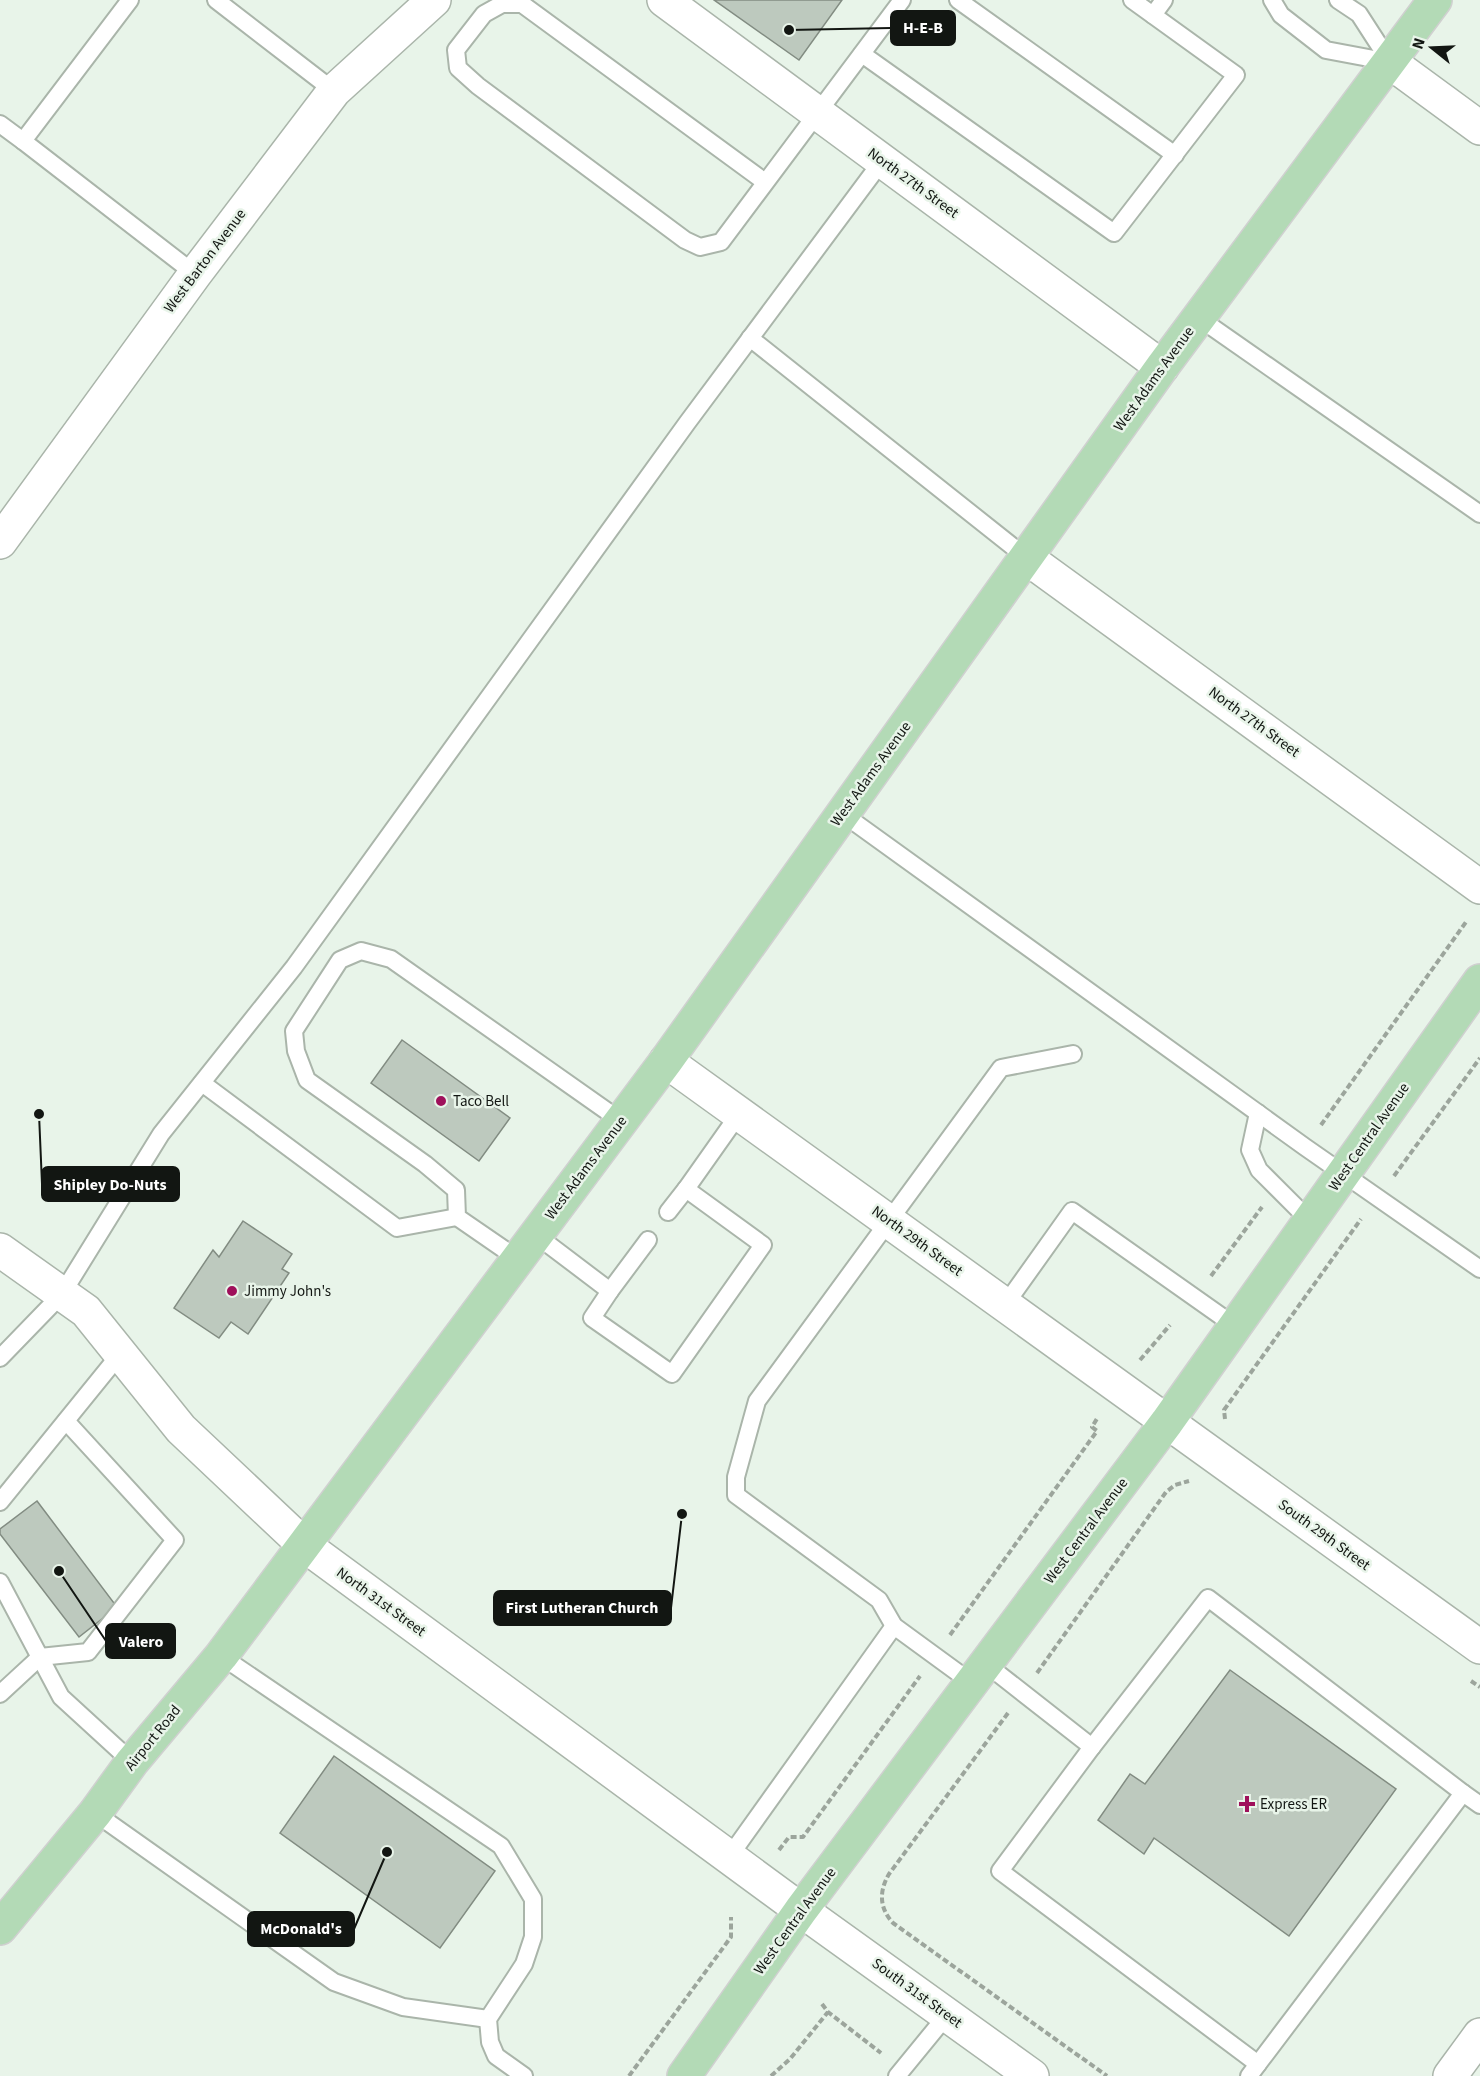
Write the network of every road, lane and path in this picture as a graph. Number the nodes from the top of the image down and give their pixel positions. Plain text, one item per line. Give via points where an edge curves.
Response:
1 (130, 0) edge
2 (216, 0) edge
3 (434, 0) edge
4 (664, 0) edge
5 (902, 0) edge
6 (958, 0) edge
7 (1132, 0) edge
8 (1164, 0) edge
9 (1272, 0) edge
10 (1338, 0) edge
11 (1435, 0) edge
12 (1153, 15) junction
13 (862, 54) junction
14 (1390, 62) junction
15 (334, 91) junction
16 (818, 113) junction
17 (0, 124) edge
18 (1480, 128) edge
19 (23, 141) junction
20 (1175, 155) junction
21 (882, 161) junction
22 (765, 182) junction
23 (195, 274) junction
24 (1199, 318) junction
25 (750, 338) junction
26 (1162, 367) junction
27 (1480, 514) edge
28 (0, 542) edge
29 (1027, 558) junction
30 (843, 814) junction
31 (1480, 887) edge
32 (1466, 922) dead end
33 (1480, 981) edge
34 (1073, 1054) dead end
35 (1480, 1058) edge
36 (666, 1060) junction
37 (202, 1083) junction
38 (1258, 1113) junction
39 (739, 1114) junction
40 (621, 1121) junction
41 (1315, 1133) dead end
42 (1343, 1173) junction
43 (1393, 1177) dead end
44 (686, 1190) junction
45 (1262, 1206) dead end
46 (668, 1212) dead end
47 (1366, 1212) dead end
48 (457, 1217) junction
49 (889, 1221) junction
50 (1310, 1221) junction
51 (648, 1240) dead end
52 (527, 1247) junction
53 (0, 1250) edge
54 (1480, 1269) edge
55 (1208, 1279) dead end
56 (610, 1291) junction
57 (63, 1294) junction
58 (1005, 1305) junction
59 (1170, 1324) dead end
60 (1235, 1326) junction
61 (1148, 1350) junction
62 (120, 1354) junction
63 (1154, 1356) dead end
64 (0, 1358) edge
65 (1139, 1360) dead end
66 (1098, 1418) dead end
67 (66, 1421) junction
68 (1167, 1422) junction
69 (1226, 1429) dead end
70 (0, 1502) edge
71 (304, 1545) junction
72 (0, 1582) edge
73 (894, 1626) junction
74 (948, 1638) dead end
75 (1480, 1647) edge
76 (221, 1656) junction
77 (40, 1657) junction
78 (925, 1670) dead end
79 (979, 1673) junction
80 (0, 1694) edge
81 (1092, 1746) junction
82 (132, 1762) junction
83 (1463, 1793) junction
84 (1480, 1804) edge
85 (95, 1813) junction
86 (779, 1850) dead end
87 (729, 1857) junction
88 (801, 1910) junction
89 (731, 1917) dead end
90 (0, 1928) edge
91 (822, 2004) dead end
92 (828, 2012) junction
93 (947, 2015) junction
94 (488, 2019) junction
95 (1480, 2035) edge
96 (883, 2054) dead end
97 (1253, 2070) edge
98 (524, 2076) edge
99 (629, 2076) edge
100 (684, 2076) edge
101 (771, 2076) edge
102 (897, 2076) edge
103 (1032, 2076) edge
104 (1450, 2076) edge

1 - 19 lane
2 - 15 lane
3 - 15 street, West Barton Avenue
4 - 16 street, North 27th Street
5 - 13 lane
6 - 20 lane
7 - 12 lane
8 - 12 lane
9 - 14 lane via 1281,15 1326,50
10 - 14 lane via 1359,14
11 - 14 main road, West Adams Avenue
12 - 20 lane via 1236,75
13 - 16 lane
13 - 20 lane via 1114,234
14 - 18 street
14 - 24 main road, West Adams Avenue
15 - 23 street, West Barton Avenue
16 - 21 street, North 27th Street
16 - 22 lane
17 - 19 lane
19 - 23 lane
21 - 25 lane
21 - 26 street, North 27th Street
22 - 22 lane via 522,4 502,4 483,14 456,50 458,68 478,86 685,240 700,247 721,242
23 - 28 street, West Barton Avenue
24 - 26 main road, West Adams Avenue
24 - 27 lane
25 - 29 lane
25 - 37 lane via 294,968
26 - 29 main road, West Adams Avenue
29 - 30 main road, West Adams Avenue
29 - 31 street, North 27th Street
30 - 36 main road, West Adams Avenue
30 - 38 lane
32 - 41 path
33 - 42 main road, West Central Avenue
34 - 49 lane via 1000,1068
35 - 43 path
36 - 39 street, North 29th Street
36 - 40 main road, West Adams Avenue
37 - 48 lane via 397,1228
37 - 57 lane via 161,1134
38 - 42 lane
38 - 50 lane via 1250,1150 1259,1170
39 - 44 lane
39 - 49 street, North 29th Street
40 - 48 lane via 391,959 361,951 340,960 294,1031 296,1051 307,1080 456,1190
40 - 52 main road, West Adams Avenue
42 - 50 main road, West Central Avenue
42 - 54 lane
44 - 46 lane
44 - 56 lane via 763,1245 672,1374 592,1318
45 - 55 path
47 - 69 path via 1224,1410
48 - 52 lane
49 - 58 street, North 29th Street
49 - 73 lane via 757,1401 736,1477 736,1495 879,1600
50 - 60 main road, West Central Avenue
51 - 56 lane
52 - 56 lane
52 - 71 main road, West Adams Avenue
53 - 57 street, North 31st Street
57 - 62 street, North 31st Street via 86,1311
57 - 64 lane
58 - 60 lane via 1072,1211
58 - 68 street, North 29th Street
59 - 61 path
60 - 68 main road, West Central Avenue
61 - 63 path
61 - 65 path
62 - 67 lane
62 - 71 street, North 31st Street via 181,1429
66 - 74 path via 1092,1427 1097,1431
67 - 70 lane
67 - 77 lane via 175,1540 88,1652
68 - 75 street, South 29th Street
68 - 79 main road, West Central Avenue
71 - 76 main road, Airport Road
71 - 87 street, North 31st Street
72 - 77 lane
73 - 79 lane
73 - 87 lane
76 - 82 main road, Airport Road
76 - 94 lane via 501,1846 533,1899 533,1937 524,1964
77 - 80 lane
77 - 82 lane via 61,1697
78 - 86 path via 803,1837 789,1837
79 - 81 lane
79 - 88 main road, West Central Avenue
81 - 83 lane via 1208,1598
81 - 97 lane via 1000,1870
82 - 85 main road, Airport Road
83 - 84 lane
83 - 97 lane
85 - 90 main road, Airport Road
85 - 94 lane via 334,1982 403,2007
87 - 88 street, North 31st Street
88 - 93 street, South 31st Street
88 - 100 main road, West Central Avenue
89 - 99 path via 731,1937
91 - 92 path
92 - 96 path
92 - 101 path
93 - 102 lane
93 - 103 street, South 31st Street
94 - 98 lane via 496,2056
95 - 104 street

